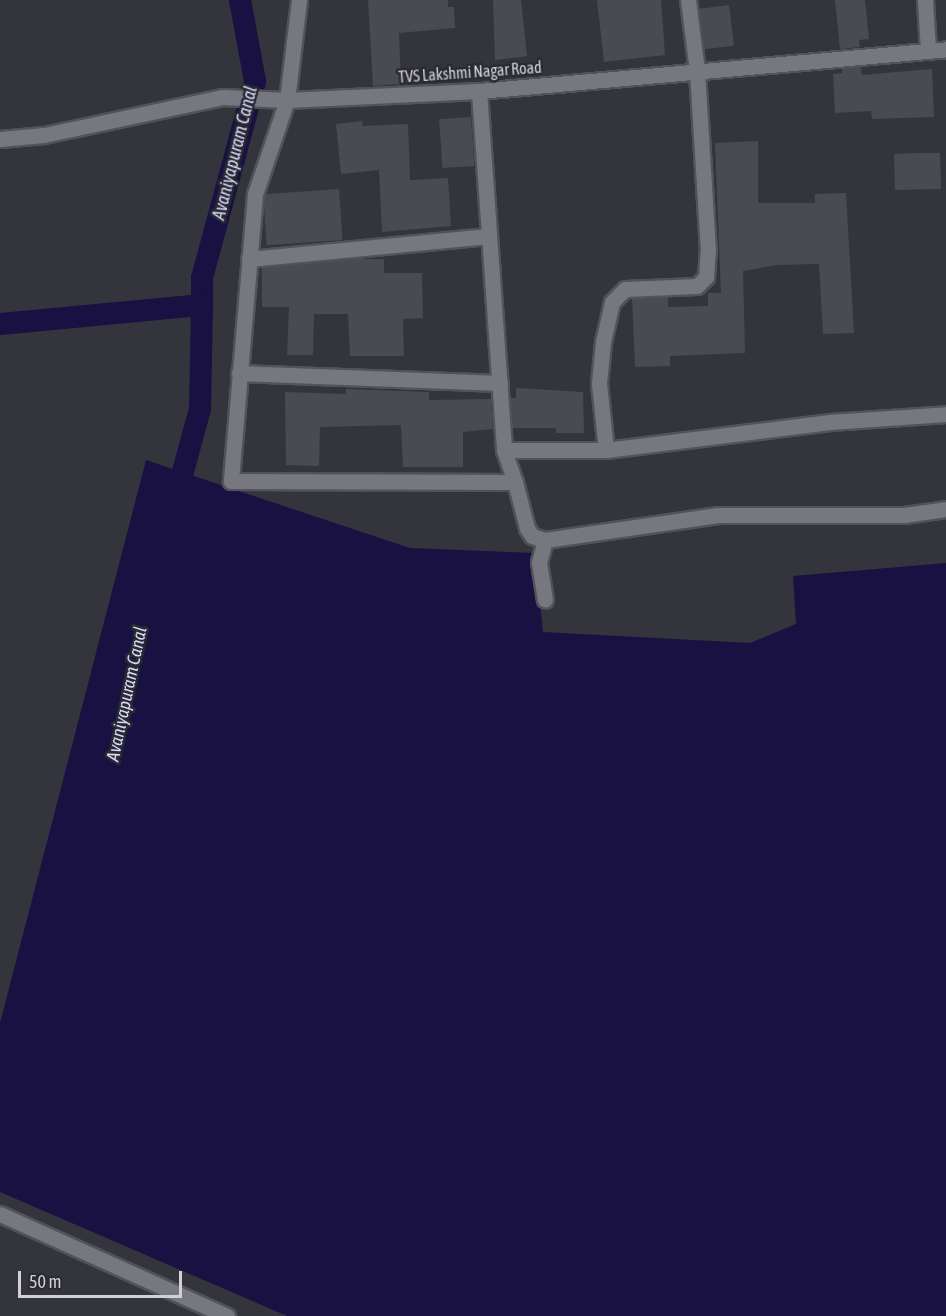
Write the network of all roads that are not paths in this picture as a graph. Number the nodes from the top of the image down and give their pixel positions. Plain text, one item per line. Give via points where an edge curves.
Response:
1 (299, 0) edge
2 (688, 0) edge
3 (925, 0) edge
4 (946, 49) edge
5 (928, 50) junction
6 (697, 71) junction
7 (479, 91) junction
8 (287, 100) junction
9 (0, 139) edge
10 (489, 236) junction
11 (249, 259) junction
12 (239, 373) junction
13 (500, 383) junction
14 (946, 414) edge
15 (504, 450) junction
16 (606, 450) junction
17 (515, 482) junction
18 (946, 509) edge
19 (544, 540) junction
20 (545, 600) dead end
21 (0, 1214) edge
22 (227, 1316) edge

1 - 8 street
2 - 6 street
3 - 5 street
4 - 5 street, TVS Lakshmi Nagar Road
5 - 6 street, TVS Lakshmi Nagar Road
6 - 7 street, TVS Lakshmi Nagar Road
6 - 16 street via 708,251 706,277 697,286 625,289 612,302 599,383
7 - 8 street, TVS Lakshmi Nagar Road
7 - 10 street
8 - 9 street, TVS Lakshmi Nagar Road via 223,97 44,135
8 - 11 street via 255,194
10 - 11 street
10 - 13 street
11 - 12 street
12 - 13 street
12 - 17 street via 231,482
13 - 15 street
14 - 16 street via 830,422
15 - 16 street
15 - 17 street
17 - 19 street via 527,528 532,536
18 - 19 street via 904,515 718,515
19 - 20 street via 539,562
21 - 22 street

